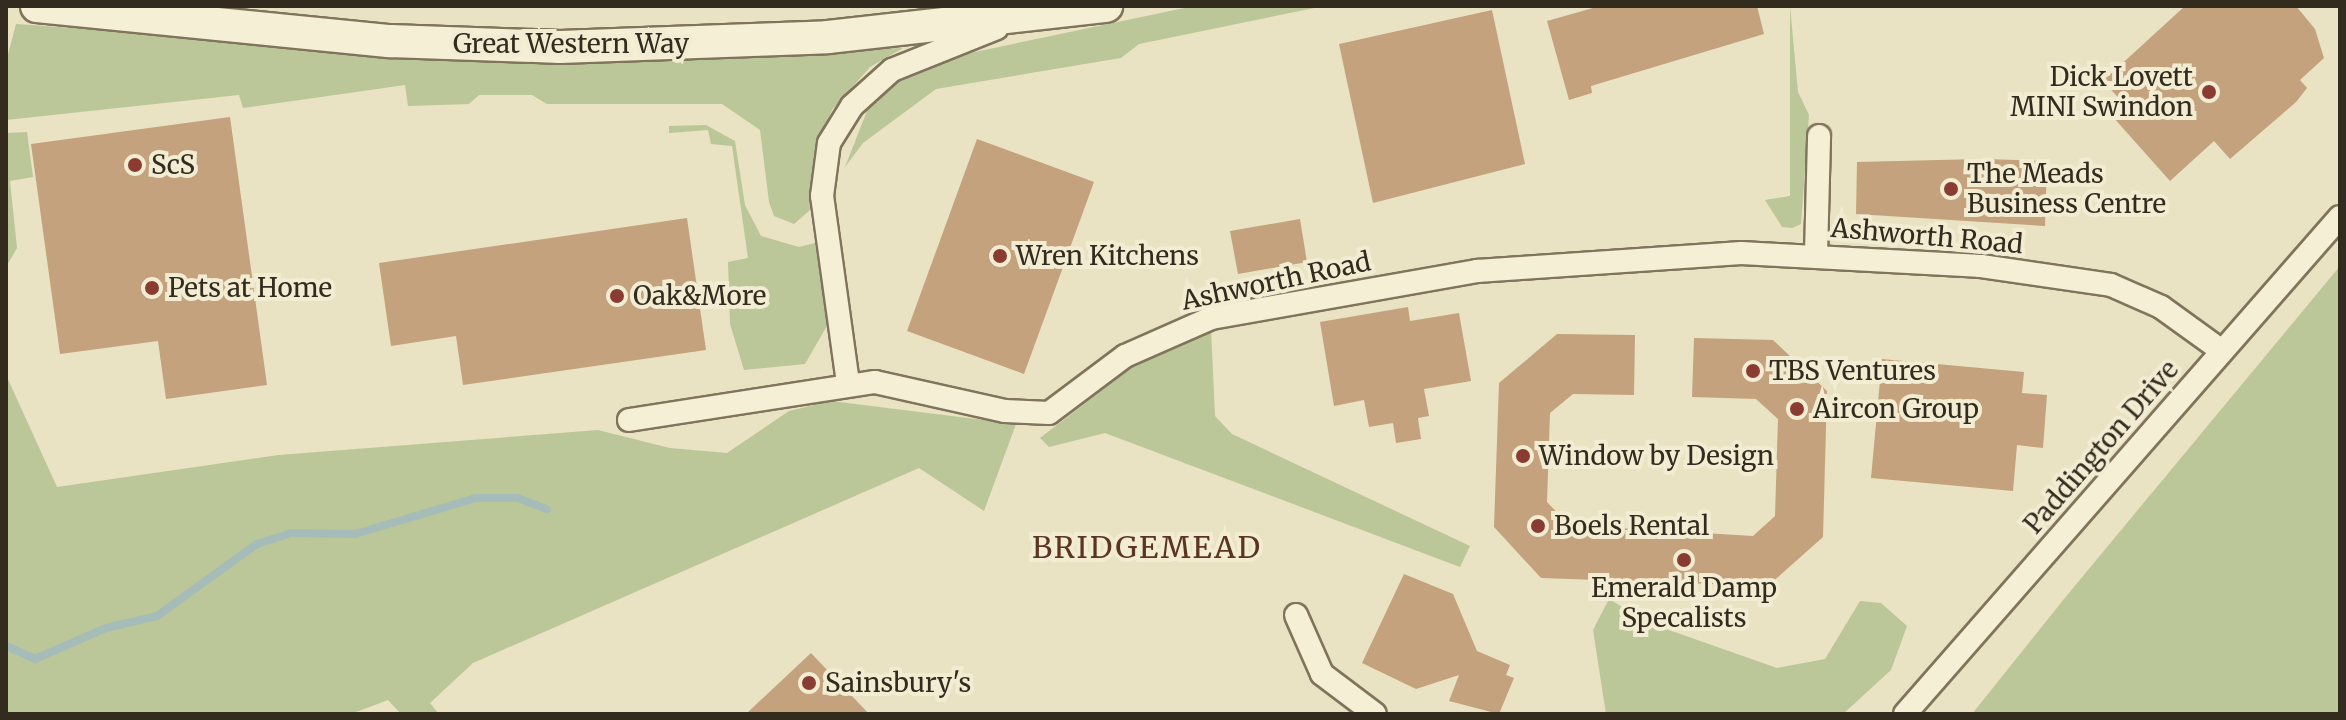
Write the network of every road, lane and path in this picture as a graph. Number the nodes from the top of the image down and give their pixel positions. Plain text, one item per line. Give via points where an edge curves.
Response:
1 (37, 6) edge
2 (1106, 6) edge
3 (1040, 14) junction
4 (1819, 136) dead end
5 (2340, 217) edge
6 (1816, 254) junction
7 (2222, 351) junction
8 (848, 383) junction
9 (629, 420) dead end
10 (1296, 615) dead end
11 (1375, 714) edge
12 (1905, 714) edge

1 - 3 main road, Great Western Way via 377,40 560,47 813,38
2 - 3 main road, Great Western Way
3 - 8 street via 892,70 836,130 824,155 822,196
4 - 6 street
5 - 7 street, Paddington Drive
6 - 7 street, Ashworth Road via 2111,285 2161,307
6 - 8 street, Ashworth Road via 1561,263 1276,304 1157,338 1049,413 1005,411 889,383
7 - 12 street, Paddington Drive
8 - 9 street, Ashworth Road
10 - 11 street via 1322,674

